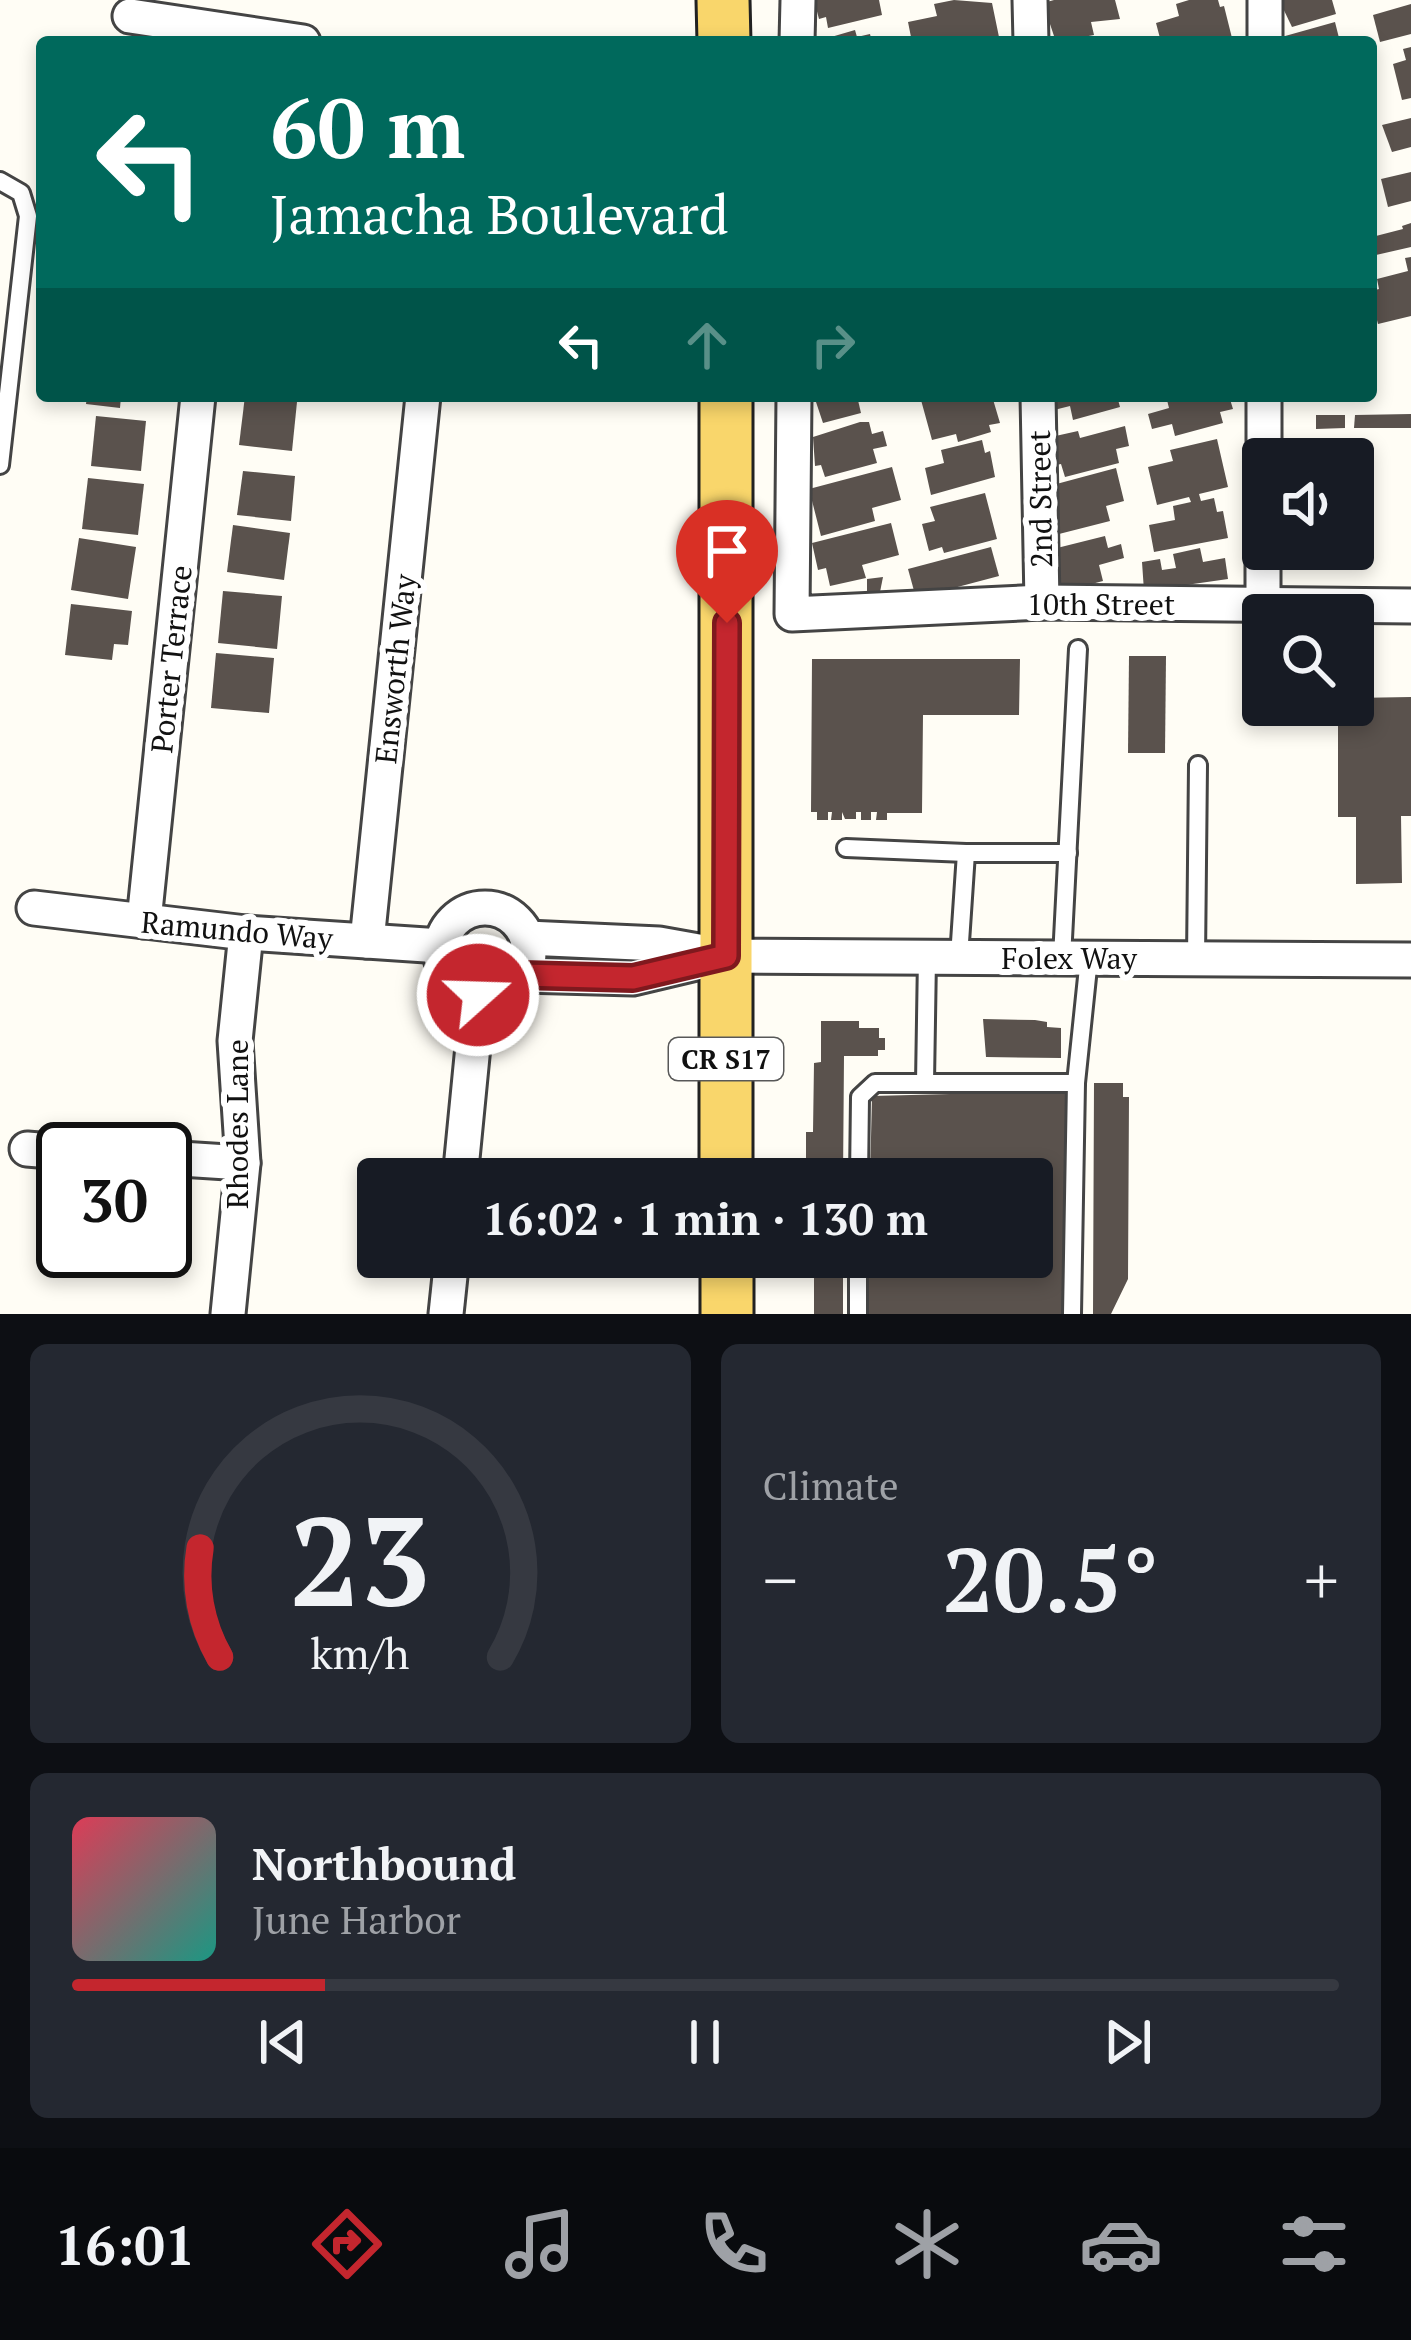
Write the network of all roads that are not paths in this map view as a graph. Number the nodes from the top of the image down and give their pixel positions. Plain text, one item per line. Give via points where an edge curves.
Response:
1 (723, 0) edge
2 (798, 0) edge
3 (1030, 0) edge
4 (1265, 0) edge
5 (130, 16) dead end
6 (229, 36) edge
7 (724, 36) edge
8 (797, 36) edge
9 (1030, 36) edge
10 (1265, 36) edge
11 (0, 181) edge
12 (197, 402) edge
13 (422, 402) edge
14 (726, 402) edge
15 (794, 402) edge
16 (1038, 402) edge
17 (1264, 402) edge
18 (1264, 438) edge
19 (0, 465) edge
20 (1042, 602) junction
21 (1242, 605) edge
22 (1374, 606) edge
23 (1411, 606) edge
24 (1078, 649) dead end
25 (1198, 765) dead end
26 (846, 848) dead end
27 (966, 853) junction
28 (1068, 853) junction
29 (34, 908) dead end
30 (144, 921) junction
31 (246, 934) junction
32 (527, 938) junction
33 (367, 941) junction
34 (441, 946) junction
35 (726, 956) junction
36 (943, 957) junction
37 (1076, 958) junction
38 (1196, 959) junction
39 (1411, 960) edge
40 (522, 975) junction
41 (478, 995) junction
42 (925, 1082) junction
43 (1076, 1083) junction
44 (27, 1150) dead end
45 (36, 1150) edge
46 (462, 1158) edge
47 (726, 1158) edge
48 (859, 1158) edge
49 (192, 1160) edge
50 (242, 1163) junction
51 (450, 1278) edge
52 (727, 1278) edge
53 (858, 1278) edge
54 (228, 1314) edge
55 (446, 1314) edge
56 (727, 1314) edge
57 (858, 1314) edge
58 (1072, 1314) edge

1 - 7 main road
2 - 8 street
3 - 9 street
4 - 10 street
5 - 6 street
11 - 19 lane via 22,193 28,216
12 - 30 street, Porter Terrace
13 - 33 street, Ensworth Way
14 - 35 main road, CR S17
15 - 20 street, 10th Street via 792,614
16 - 20 street, 2nd Street
17 - 18 street
20 - 21 street, 10th Street
22 - 23 street, 10th Street
24 - 28 lane
25 - 38 lane
26 - 27 lane
27 - 28 lane
27 - 36 lane
28 - 37 lane
29 - 30 street, Ramundo Way
30 - 31 street, Ramundo Way
31 - 33 street, Ramundo Way
31 - 50 street, Rhodes Lane via 235,1041
32 - 34 street via 506,913 472,909 446,930
32 - 35 street
32 - 40 street
33 - 34 street, Ramundo Way
34 - 41 street via 449,978
35 - 36 street, Folex Way
35 - 40 street via 633,978
35 - 47 main road, CR S17
36 - 37 street, Folex Way
36 - 42 lane
37 - 38 street, Folex Way
37 - 43 lane
38 - 39 street, Folex Way
40 - 41 street via 495,994
41 - 46 street
42 - 43 lane
42 - 48 lane via 875,1083 860,1096
43 - 58 lane
44 - 45 street
49 - 50 street
50 - 54 street, Rhodes Lane
51 - 55 street
52 - 56 main road
53 - 57 lane

